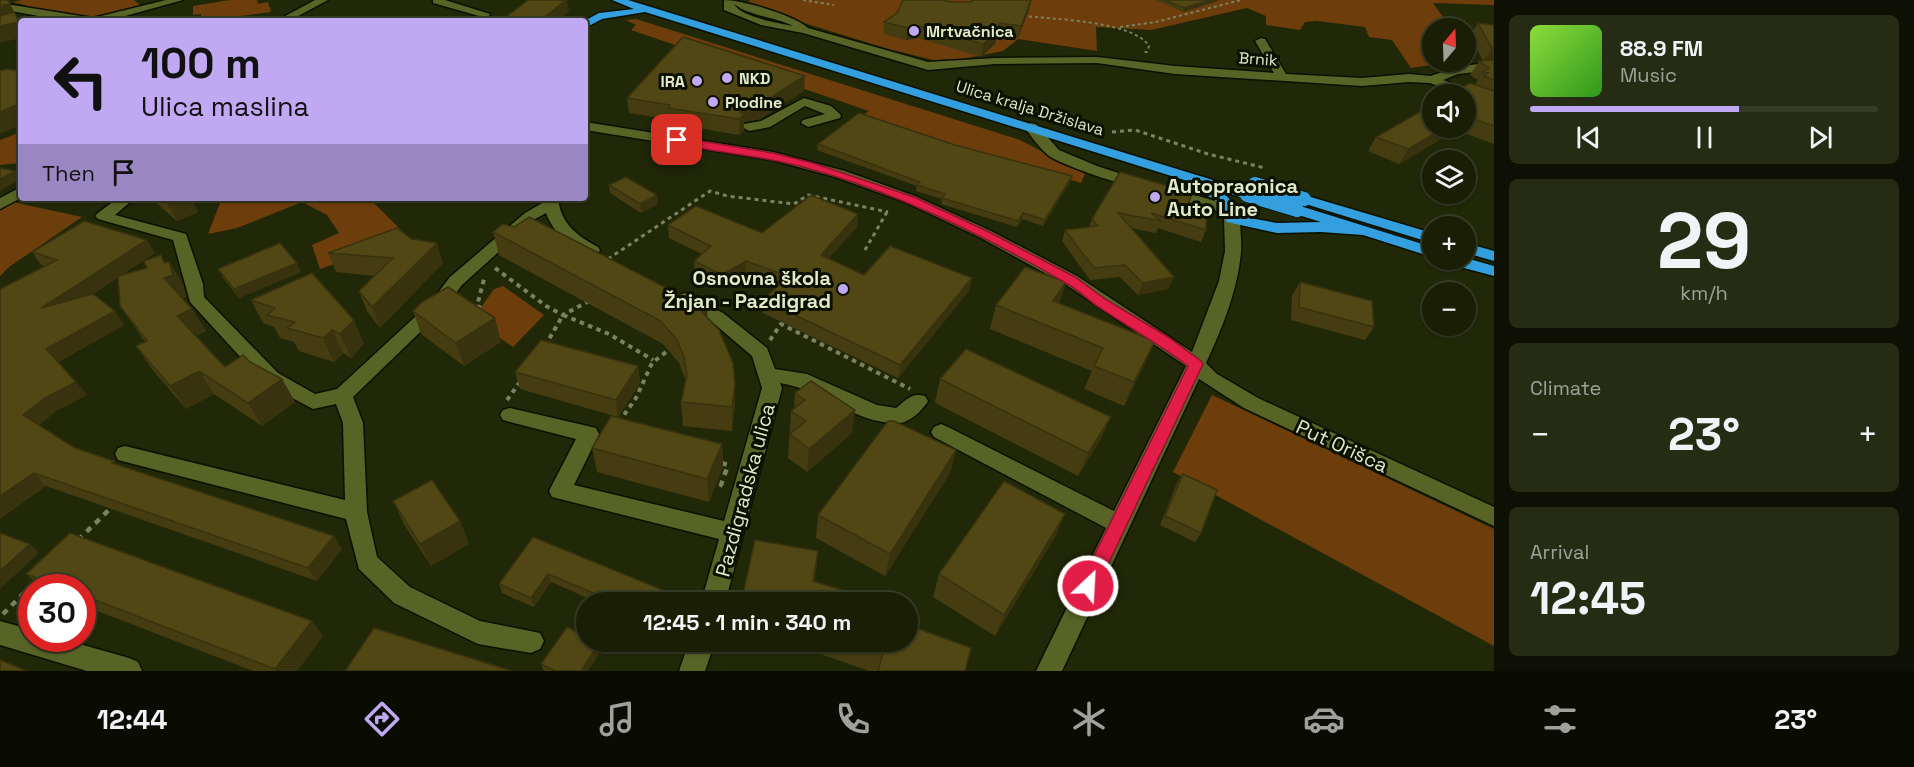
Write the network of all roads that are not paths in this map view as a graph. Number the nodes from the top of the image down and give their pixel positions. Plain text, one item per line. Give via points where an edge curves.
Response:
1 (5, 0) edge
2 (178, 0) edge
3 (323, 0) edge
4 (335, 0) edge
5 (617, 0) edge
6 (649, 0) edge
7 (731, 0) edge
8 (0, 1) edge
9 (437, 1) edge
10 (600, 2) dead end
11 (0, 6) edge
12 (659, 6) edge
13 (51, 16) junction
14 (600, 16) junction
15 (43, 18) edge
16 (68, 18) edge
17 (105, 18) edge
18 (287, 18) edge
19 (291, 18) edge
20 (309, 18) edge
21 (315, 18) edge
22 (483, 18) edge
23 (588, 23) edge
24 (1261, 40) dead end
25 (1494, 66) edge
26 (1282, 77) junction
27 (1432, 80) junction
28 (1494, 103) edge
29 (808, 123) dead end
30 (589, 125) edge
31 (749, 127) dead end
32 (1031, 128) junction
33 (633, 133) junction
34 (729, 133) edge
35 (588, 139) edge
36 (720, 148) junction
37 (1112, 152) junction
38 (1251, 189) junction
39 (18, 193) edge
40 (124, 201) edge
41 (551, 201) edge
42 (1300, 204) junction
43 (0, 205) edge
44 (1231, 214) junction
45 (1365, 231) junction
46 (1422, 235) edge
47 (1422, 249) edge
48 (1476, 251) edge
49 (1494, 256) edge
50 (608, 259) edge
51 (1476, 266) edge
52 (1494, 271) edge
53 (672, 292) edge
54 (1196, 364) junction
55 (768, 375) junction
56 (343, 395) junction
57 (918, 401) road end
58 (508, 409) road end
59 (941, 432) dead end
60 (125, 454) dead end
61 (356, 512) junction
62 (1494, 517) edge
63 (1118, 523) junction
64 (734, 533) junction
65 (716, 592) edge
66 (0, 633) edge
67 (531, 641) dead end
68 (699, 652) edge
69 (129, 671) edge
70 (692, 671) edge
71 (1049, 671) edge

1 - 8 street
2 - 17 street
3 - 18 street
4 - 21 street
5 - 12 highway, Ulica kralja Držislava
6 - 12 highway, Ulica kralja Držislava
7 - 26 street, Brnik via 728,9 735,13 928,66 1097,60
9 - 22 street via 477,10 485,14
10 - 14 highway
11 - 13 street
12 - 14 highway
12 - 32 highway, Ulica kralja Držislava
12 - 38 highway, Ulica kralja Držislava
13 - 15 street
13 - 16 street
14 - 23 highway
19 - 20 street
24 - 26 street
25 - 27 street, Brnik via 1456,71
26 - 27 street, Brnik via 1362,82
27 - 28 street
29 - 31 street via 835,115 804,102 765,124
30 - 33 street, Put Orišca
32 - 37 highway, Ulica kralja Držislava
32 - 44 street via 1054,153 1092,170
33 - 35 street
33 - 36 street, Put Orišca
34 - 36 street
36 - 54 street, Put Orišca via 809,165 910,199 1071,280
37 - 38 highway, Ulica kralja Držislava
37 - 44 highway via 1125,163 1210,190
38 - 42 highway, Ulica kralja Držislava, bridge
39 - 43 street
40 - 56 street via 103,216 180,237 196,298 271,378 313,402
41 - 50 street via 558,226 573,240
41 - 56 street via 456,281 436,308
42 - 45 highway, Ulica kralja Držislava
42 - 46 highway, Ulica kralja Držislava
44 - 45 highway via 1277,228
44 - 54 street via 1233,251 1227,281
45 - 47 highway, Ulica kralja Držislava
48 - 49 highway
51 - 52 highway
53 - 55 street, Pazdigradska ulica via 717,317 760,353
54 - 62 street, Put Orišca via 1210,379 1251,404
54 - 63 street
55 - 57 street via 800,379 883,414 900,416
55 - 64 street, Pazdigradska ulica via 772,388
56 - 61 street via 354,423
58 - 64 street via 589,434 560,491
59 - 63 street
60 - 61 street
61 - 67 street via 368,562 402,595 478,632
63 - 71 street
64 - 65 street, Pazdigradska ulica
66 - 69 street
68 - 70 street

